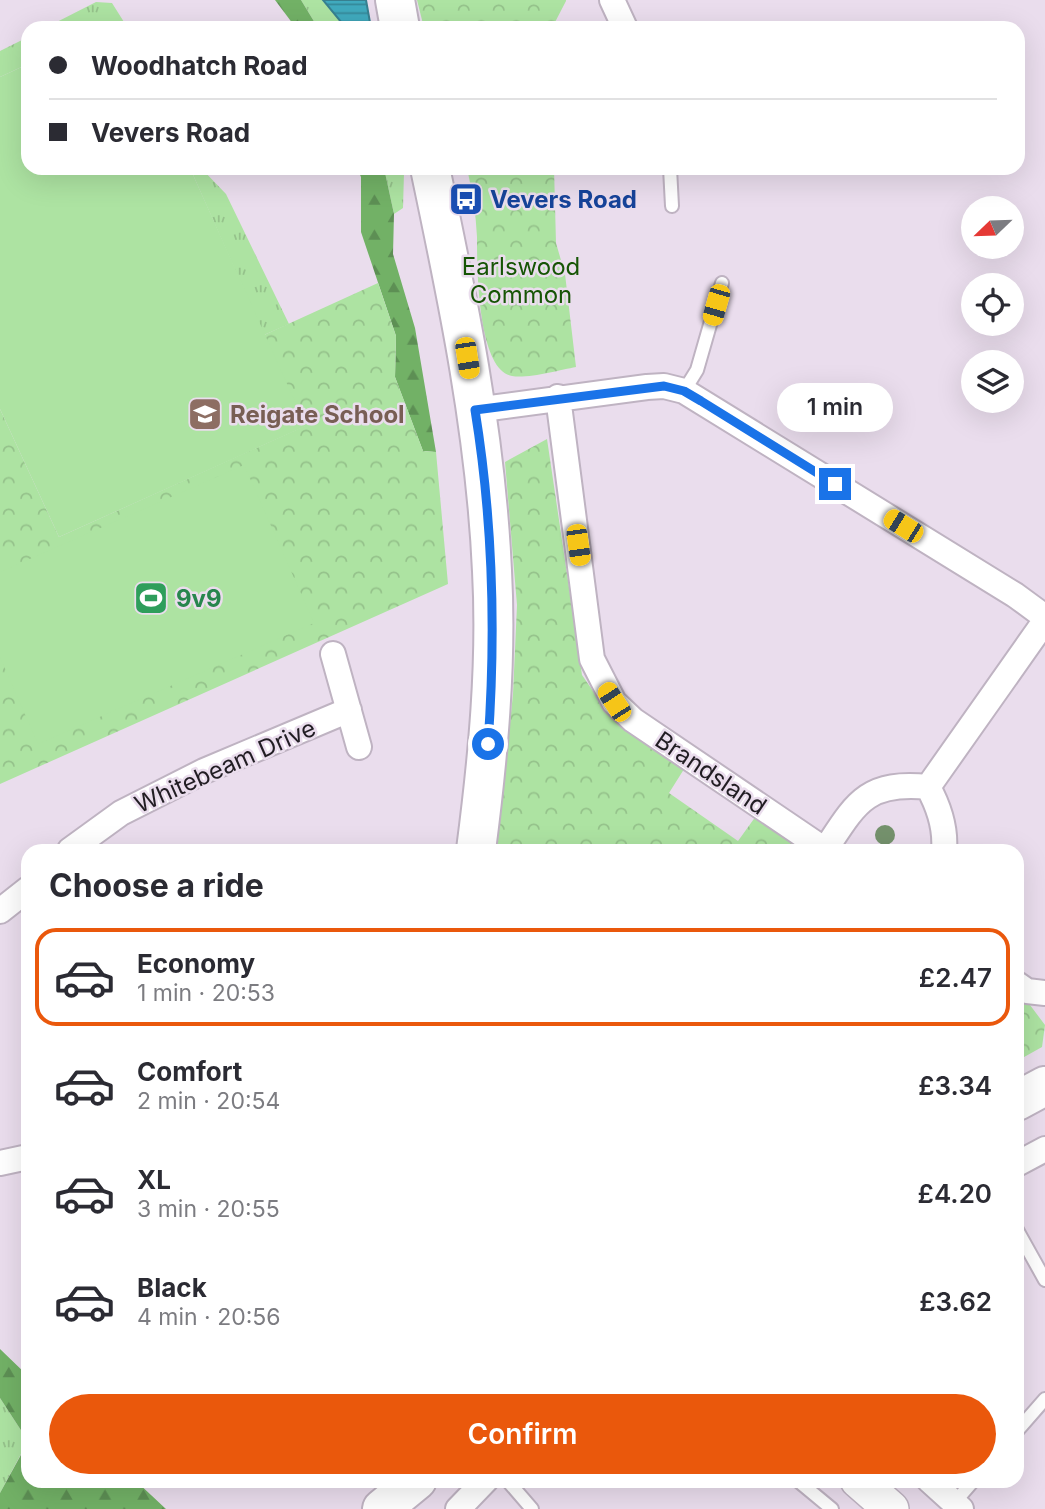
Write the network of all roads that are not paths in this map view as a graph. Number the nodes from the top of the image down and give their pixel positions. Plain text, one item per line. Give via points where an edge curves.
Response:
1 (395, 0) edge
2 (612, 0) edge
3 (399, 21) edge
4 (622, 21) edge
5 (432, 175) edge
6 (670, 175) edge
7 (672, 206) dead end
8 (722, 283) dead end
9 (684, 391) junction
10 (558, 397) junction
11 (475, 410) junction
12 (1045, 619) edge
13 (333, 654) dead end
14 (349, 710) junction
15 (359, 747) dead end
16 (928, 787) junction
17 (78, 844) edge
18 (478, 844) edge
19 (816, 844) edge
20 (829, 844) edge
21 (944, 844) edge
22 (21, 894) edge
23 (0, 911) edge
24 (1024, 989) edge
25 (1045, 993) edge
26 (1045, 1086) edge
27 (1024, 1097) edge
28 (1045, 1149) edge
29 (1024, 1160) edge
30 (1024, 1242) edge
31 (1045, 1280) edge
32 (1045, 1399) edge
33 (1024, 1423) edge
34 (407, 1488) edge
35 (478, 1488) edge
36 (514, 1488) edge
37 (807, 1488) edge
38 (867, 1488) edge
39 (938, 1488) edge
40 (969, 1488) edge
41 (957, 1506) edge
42 (382, 1509) edge
43 (458, 1509) edge
44 (532, 1509) edge
45 (832, 1509) edge
46 (891, 1509) edge

1 - 3 main road
2 - 4 street
5 - 11 main road
6 - 7 lane
8 - 9 lane via 697,370
9 - 10 street via 664,386
9 - 12 street via 1015,595
10 - 11 street
10 - 19 street, Brandsland via 592,660 600,680 633,720
11 - 18 main road via 492,571 493,653
12 - 16 street
13 - 14 street, Whitebeam Drive
14 - 15 street, Whitebeam Drive
14 - 17 street, Whitebeam Drive via 204,771 121,813
16 - 20 street via 896,787 862,797
16 - 21 street via 939,807
22 - 23 street
24 - 25 street
26 - 27 main road
28 - 29 street
30 - 31 lane
32 - 33 lane
34 - 42 main road
35 - 43 street
36 - 44 lane
37 - 45 lane
38 - 46 street
39 - 41 street
40 - 41 lane

